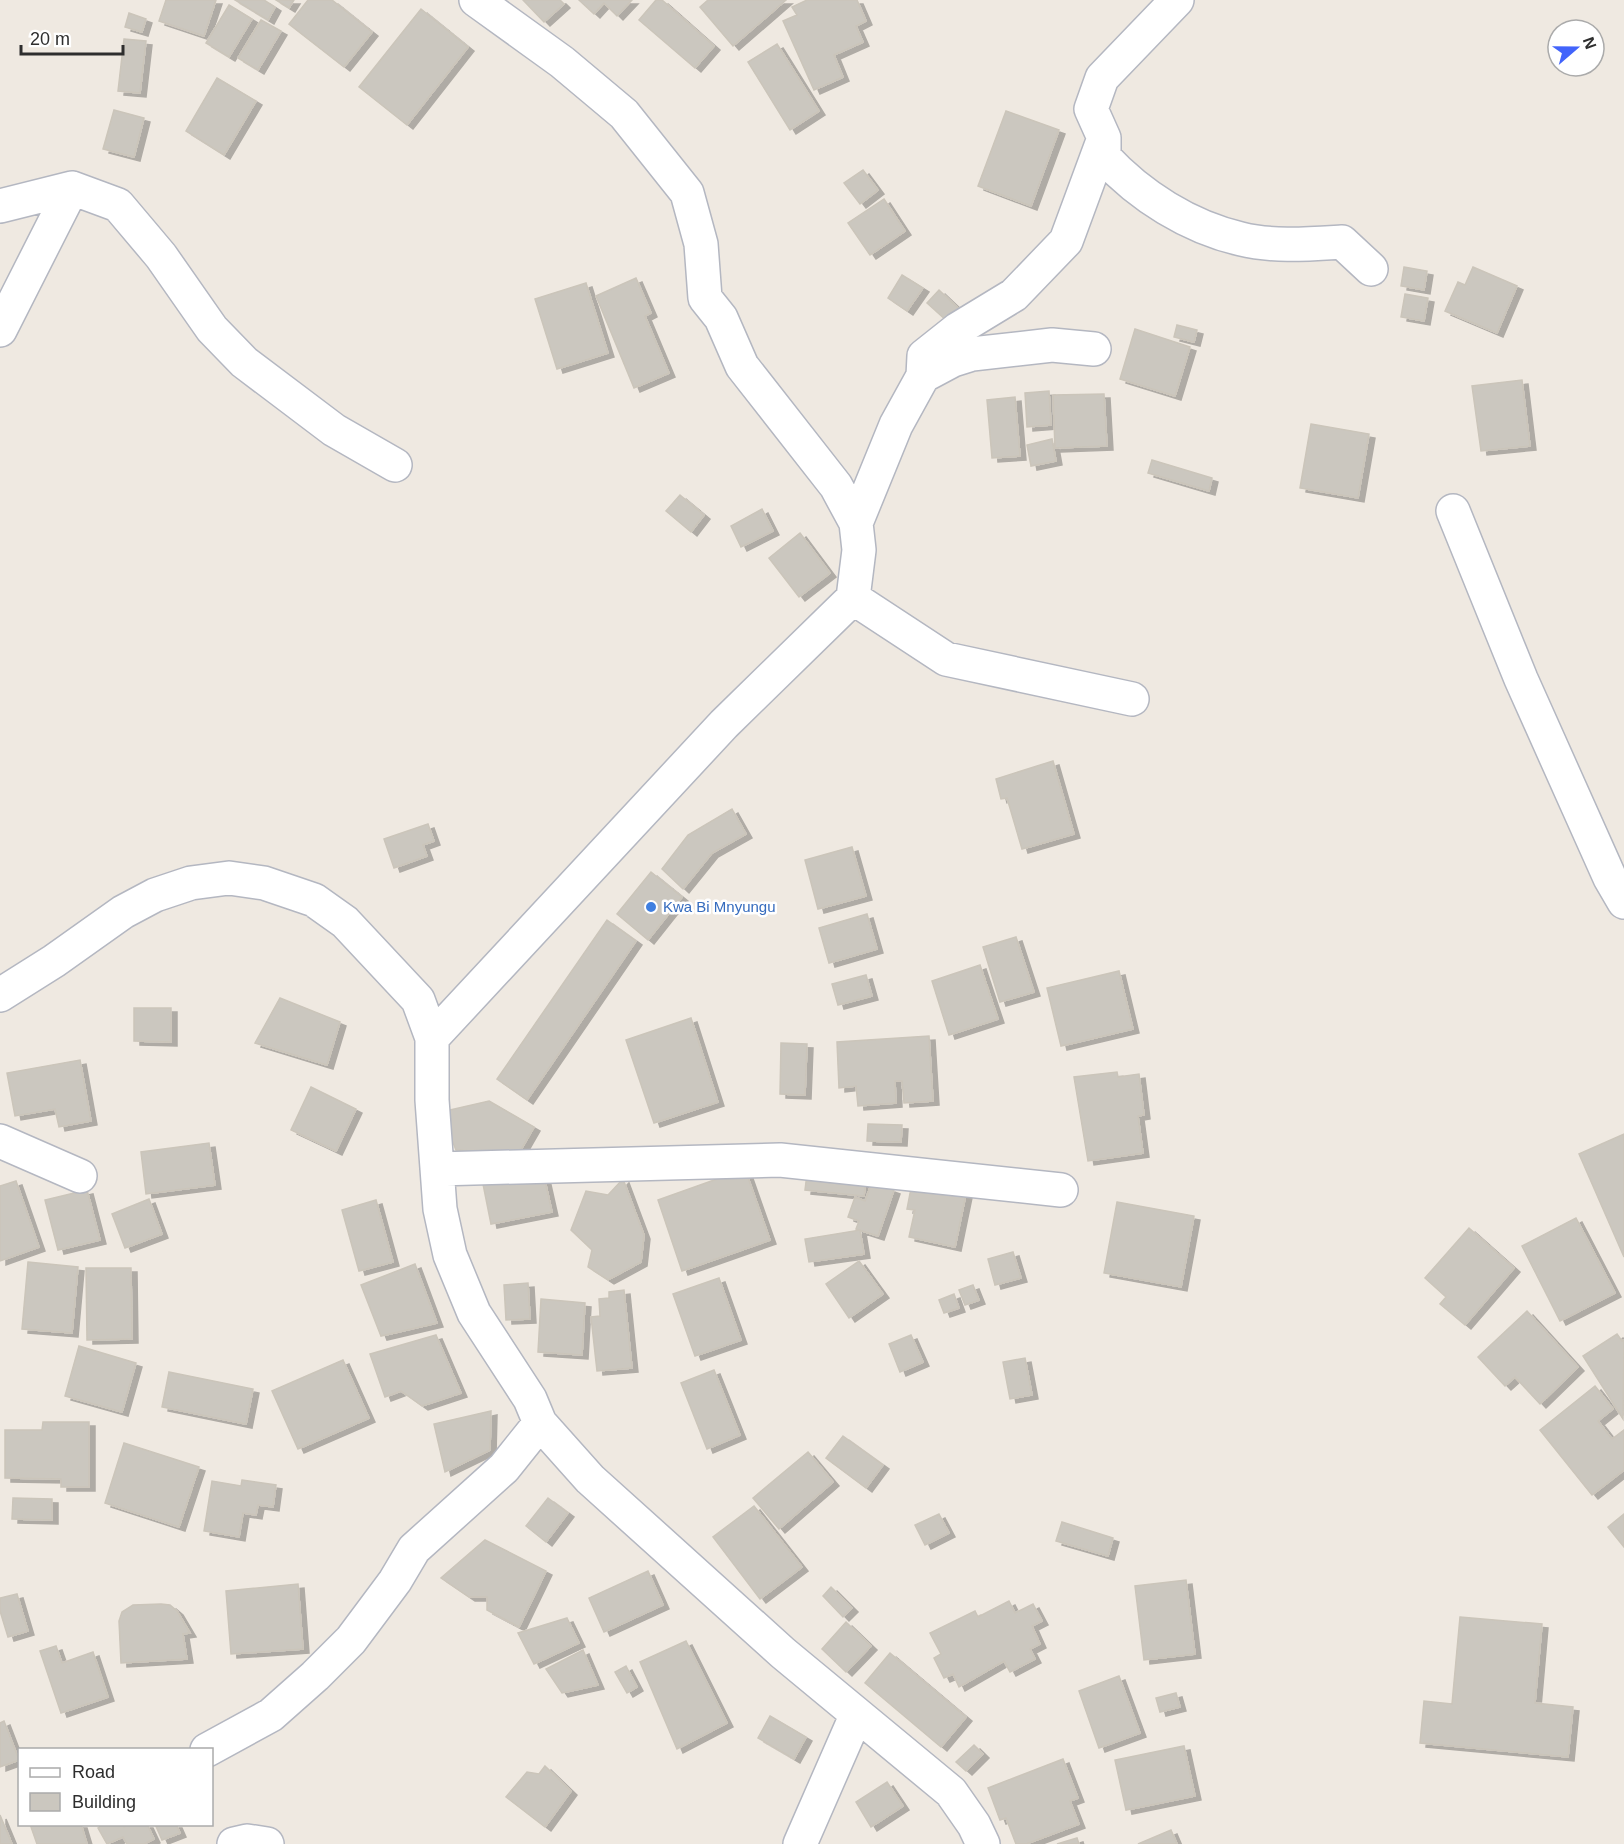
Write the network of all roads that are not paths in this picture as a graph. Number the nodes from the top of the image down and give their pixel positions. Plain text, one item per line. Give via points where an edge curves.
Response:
1 (476, 0) edge
2 (1177, 0) edge
3 (1104, 138) junction
4 (72, 188) junction
5 (0, 206) edge
6 (1371, 269) dead end
7 (0, 330) edge
8 (1094, 349) dead end
9 (923, 376) junction
10 (395, 465) dead end
11 (1453, 511) dead end
12 (856, 523) junction
13 (853, 598) junction
14 (1132, 699) dead end
15 (1624, 902) edge
16 (0, 995) edge
17 (432, 1038) junction
18 (0, 1141) edge
19 (437, 1169) junction
20 (80, 1176) dead end
21 (1061, 1191) dead end
22 (540, 1423) junction
23 (856, 1716) junction
24 (209, 1748) edge
25 (234, 1844) edge
26 (267, 1844) edge
27 (800, 1844) edge
28 (983, 1844) edge

1 - 12 street via 562,62 624,114 687,192 701,244 705,297 721,318 742,366 836,486
2 - 3 street via 1102,78 1091,109
3 - 6 street via 1104,157 1128,183 1184,218 1241,240 1297,245 1342,242
3 - 9 street via 1066,241 1014,295 958,329 924,356
4 - 5 street
4 - 7 street
4 - 10 street via 118,205 161,256 212,329 244,362 334,430
8 - 9 street via 1052,345 972,354
9 - 12 street via 896,425
11 - 15 street via 1521,679
12 - 13 street via 859,550
13 - 14 street via 946,659
13 - 17 street via 724,724
16 - 17 street via 123,912 154,896 191,883 230,878 264,883 314,900 345,922 417,1000
17 - 19 street
18 - 20 street
19 - 21 street via 780,1160
19 - 22 street via 440,1209 450,1255 474,1313 530,1399
22 - 23 street via 590,1479
22 - 24 street via 504,1468 414,1549 351,1640 315,1676 271,1715
23 - 27 street
23 - 28 street via 951,1792
25 - 26 street

